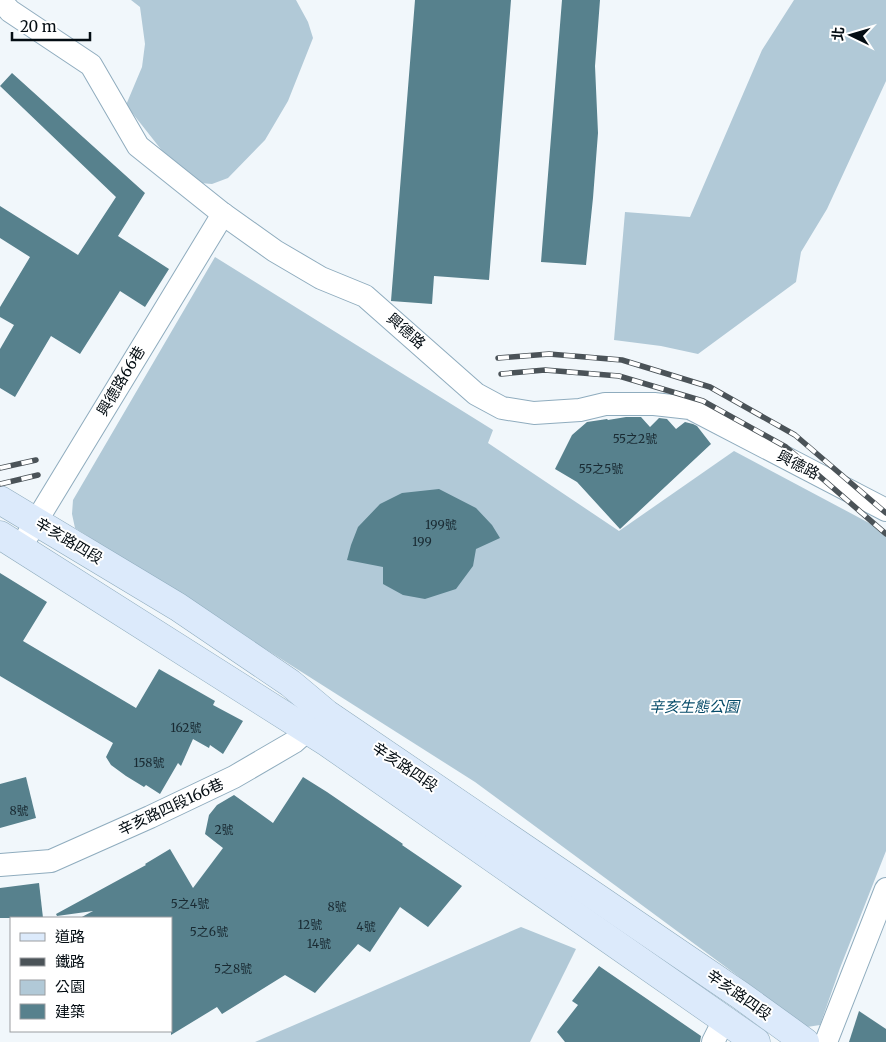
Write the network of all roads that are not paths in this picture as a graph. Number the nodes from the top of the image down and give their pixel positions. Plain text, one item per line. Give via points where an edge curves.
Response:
1 (0, 0) edge
2 (223, 214) junction
3 (0, 500) edge
4 (886, 510) edge
5 (36, 521) junction
6 (10, 541) edge
7 (317, 722) junction
8 (0, 865) edge
9 (886, 889) edge
10 (718, 1031) edge
11 (756, 1042) edge
12 (805, 1042) edge
13 (826, 1042) edge

1 - 2 street, 興德路 via 10,11 91,65 138,146
2 - 4 street, 興德路 via 314,274 366,296 476,394 502,408 534,413 580,410 605,404 690,408
2 - 5 street, 興德路66巷
3 - 5 main road, 辛亥路四段
5 - 6 street, 興德路66巷
5 - 7 main road, 辛亥路四段 via 178,607 290,683
6 - 7 main road, 辛亥路四段
7 - 8 street, 辛亥路四段166巷 via 294,742 234,777 150,817 51,861
7 - 10 main road, 辛亥路四段 via 328,743
7 - 12 main road, 辛亥路四段 via 732,989
9 - 13 street
10 - 11 main road, 辛亥路四段

